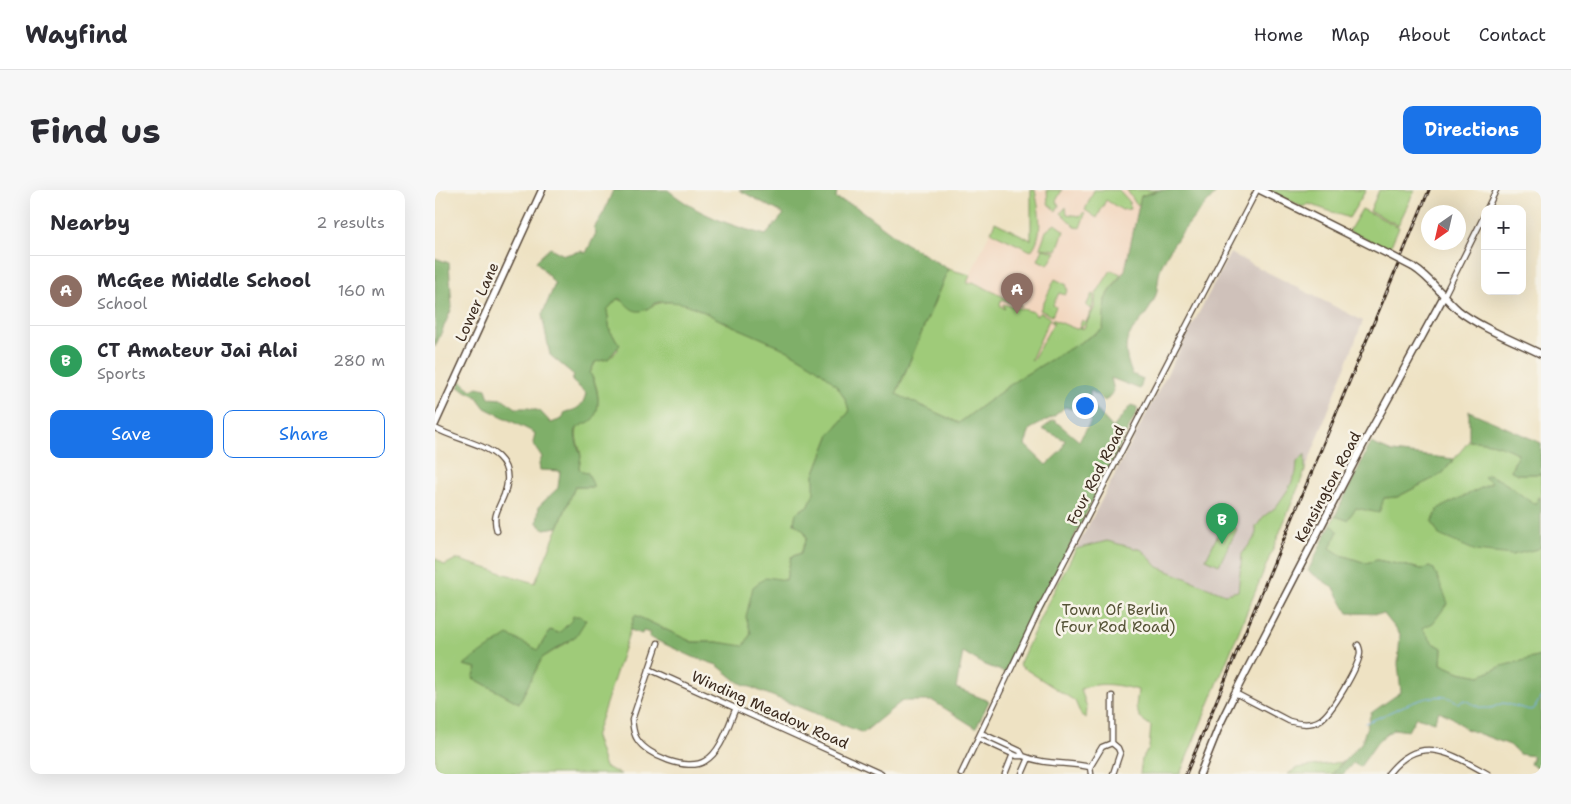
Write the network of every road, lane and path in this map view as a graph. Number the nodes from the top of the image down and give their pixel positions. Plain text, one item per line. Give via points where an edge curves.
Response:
1 (542, 190) edge
2 (1259, 190) edge
3 (1496, 190) edge
4 (1489, 205) edge
5 (1481, 222) edge
6 (1445, 296) junction
7 (1541, 354) edge
8 (435, 424) edge
9 (435, 428) edge
10 (497, 531) dead end
11 (659, 643) dead end
12 (1358, 645) dead end
13 (649, 669) junction
14 (1235, 693) junction
15 (1111, 696) dead end
16 (736, 708) junction
17 (981, 732) junction
18 (978, 738) junction
19 (1112, 743) junction
20 (1013, 754) junction
21 (1023, 756) junction
22 (1029, 758) junction
23 (1090, 766) junction
24 (881, 774) edge
25 (961, 774) edge
26 (1005, 774) edge
27 (1022, 774) edge
28 (1091, 774) edge
29 (1113, 774) edge
30 (1200, 774) edge
31 (1388, 774) edge
32 (1487, 774) edge

1 - 8 street, Lower Lane
2 - 6 street, bridge via 1413,267
2 - 17 street, Four Rod Road via 1038,612
3 - 4 street
5 - 6 street, Kensington Road
6 - 7 street via 1467,316
6 - 14 street, Kensington Road via 1364,443
9 - 10 street via 492,452 501,459 507,480 493,520
11 - 13 street
12 - 14 street via 1358,661 1332,708 1321,720 1298,724
13 - 16 street, Winding Meadow Road
13 - 16 street via 634,711 633,730 642,745 668,760 689,766 706,761 719,747
14 - 30 street, Kensington Road
15 - 19 street
16 - 24 street, Winding Meadow Road
17 - 18 street, Four Rod Road
17 - 21 street via 1020,751
18 - 20 street
18 - 25 street, Four Rod Road
19 - 23 street via 1102,747
19 - 29 street via 1120,753
20 - 21 street
20 - 26 street
21 - 22 street
22 - 23 street via 1048,764
22 - 27 street
23 - 28 street
31 - 32 street via 1406,756 1427,749 1449,753

